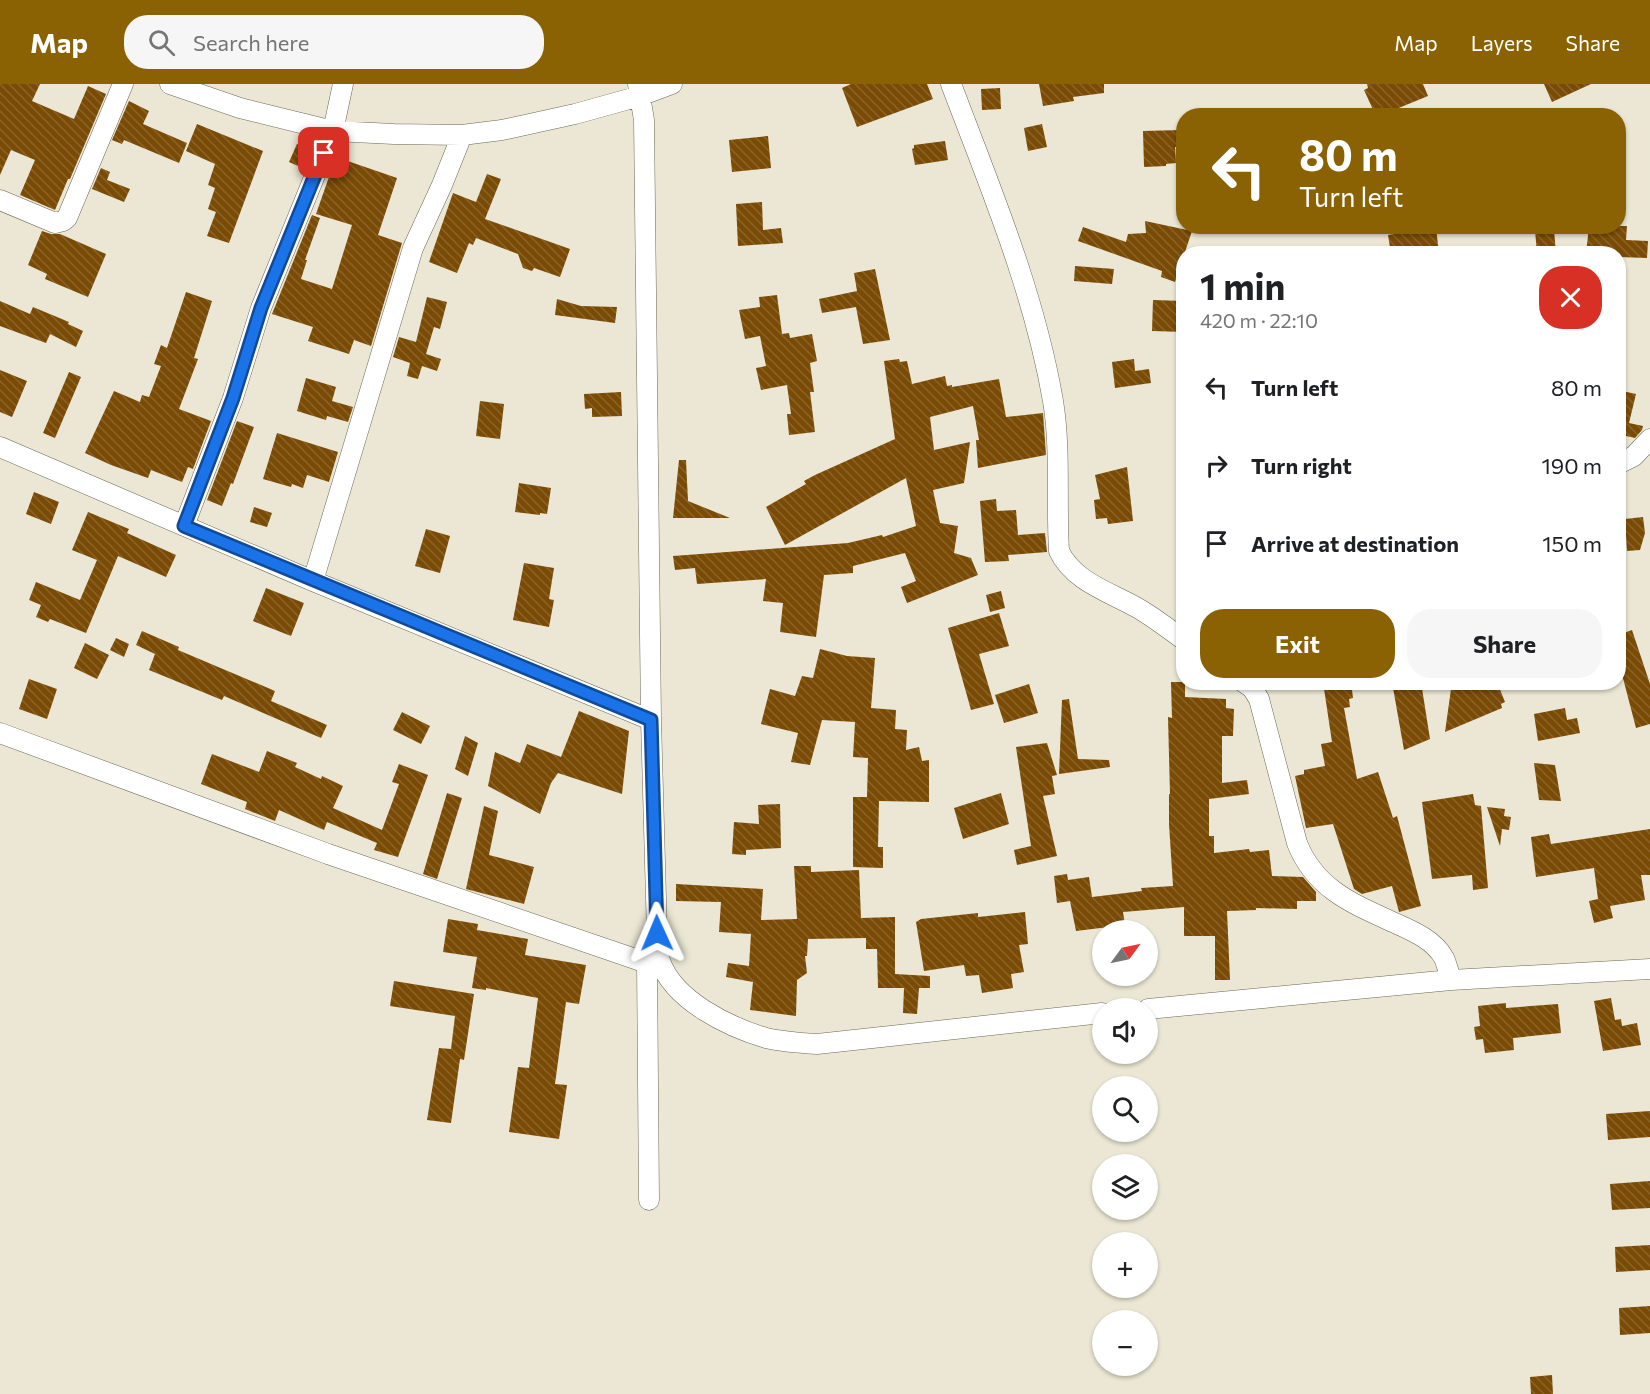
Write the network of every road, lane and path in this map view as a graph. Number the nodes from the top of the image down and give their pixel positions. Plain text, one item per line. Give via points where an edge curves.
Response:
1 (123, 84) edge
2 (170, 84) edge
3 (343, 84) edge
4 (672, 84) edge
5 (951, 84) edge
6 (639, 90) edge
7 (333, 131) junction
8 (462, 135) junction
9 (0, 200) edge
10 (1650, 439) edge
11 (0, 447) edge
12 (1626, 460) edge
13 (184, 526) junction
14 (313, 581) junction
15 (1176, 634) edge
16 (1254, 690) edge
17 (651, 720) junction
18 (0, 733) edge
19 (1650, 969) edge
20 (1451, 980) junction
21 (1158, 1008) edge
22 (1092, 1014) edge
23 (649, 1200) dead end

1 - 9 street via 67,218 55,223
2 - 7 street via 240,108
3 - 7 street
4 - 6 street
5 - 15 street via 1015,259 1047,373 1055,428 1059,551 1075,573 1143,610
6 - 8 street via 575,114
6 - 17 street via 644,120
7 - 8 street
7 - 13 street via 261,308 233,398
8 - 14 street via 413,248
10 - 12 street
11 - 13 street
13 - 14 street
14 - 17 street
16 - 20 street via 1303,859 1330,889 1346,900 1424,938 1444,958
17 - 22 street via 660,960 670,980 712,1016 767,1038 817,1044
18 - 23 street via 328,855 647,963
19 - 20 street
20 - 21 street

